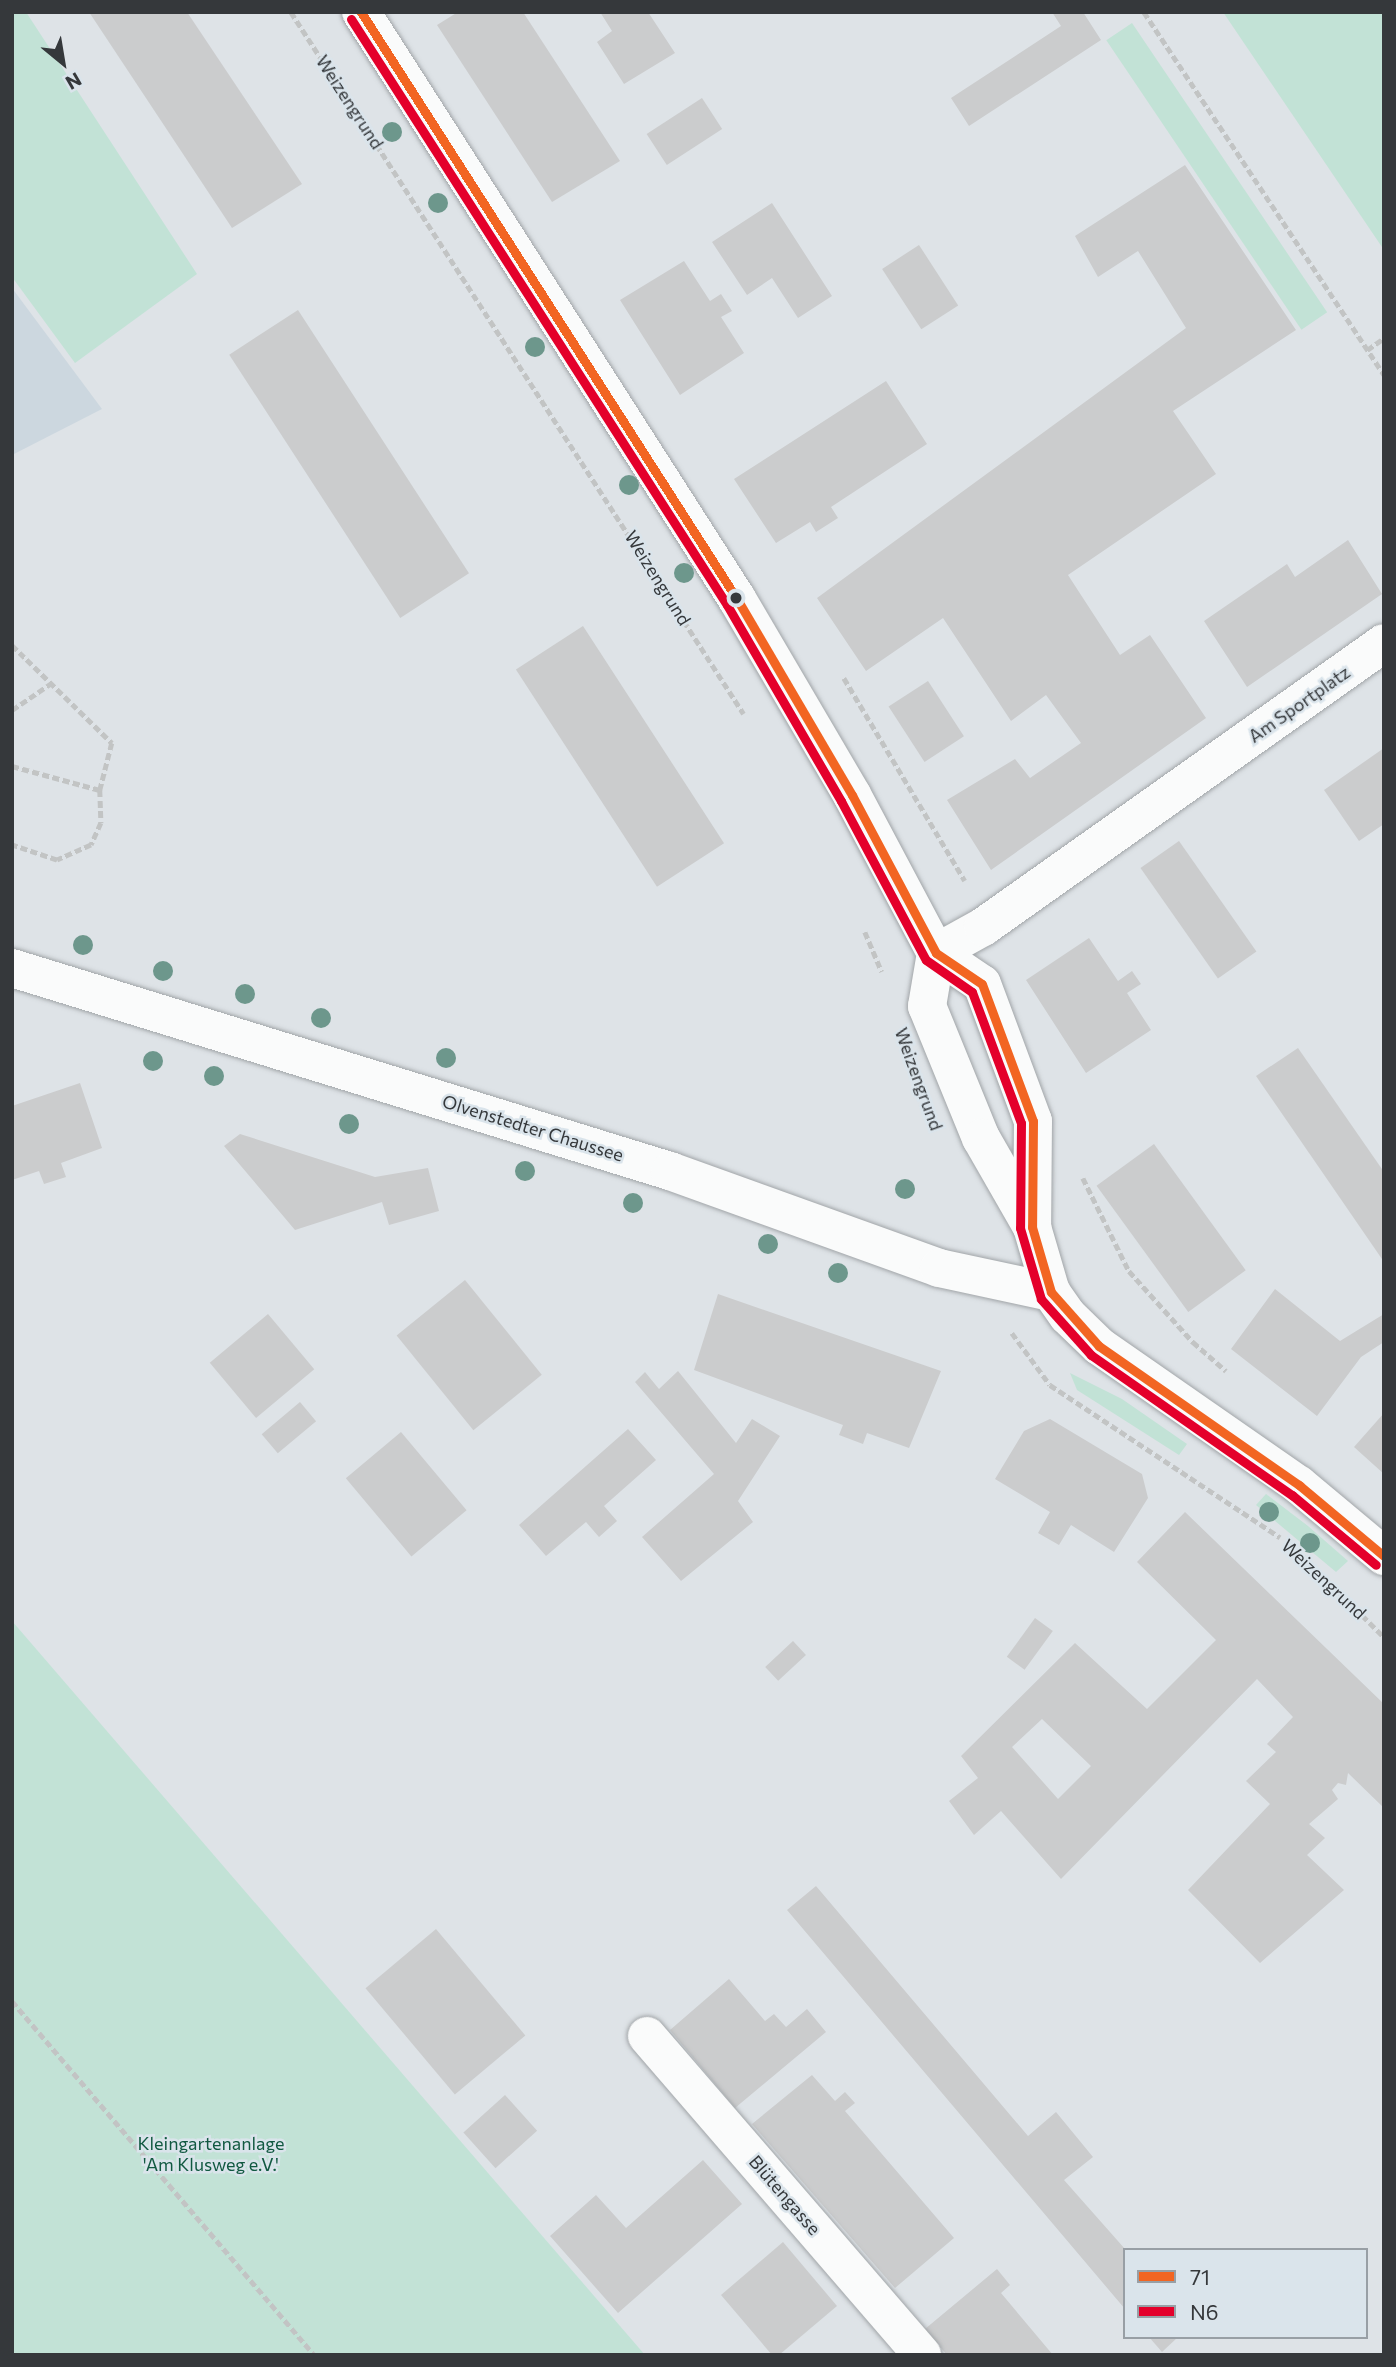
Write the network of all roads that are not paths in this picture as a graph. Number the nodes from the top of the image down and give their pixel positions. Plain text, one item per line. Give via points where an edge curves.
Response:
1 (361, 12) edge
2 (1384, 642) edge
3 (936, 953) junction
4 (12, 968) edge
5 (1032, 1227) junction
6 (1051, 1292) junction
7 (1384, 1556) edge
8 (647, 2036) dead end
9 (922, 2355) edge

1 - 3 main road, Weizengrund via 737,599 852,795
2 - 3 main road, Am Sportplatz via 992,921
3 - 5 main road, Weizengrund via 927,1006 981,1138
3 - 5 main road, Weizengrund via 982,984 1017,1074 1033,1121
4 - 6 main road, Olvenstedter Chaussee via 670,1171 939,1268
5 - 6 main road, Weizengrund
6 - 7 main road, Weizengrund via 1099,1346 1299,1485
8 - 9 main road, Blütengasse

